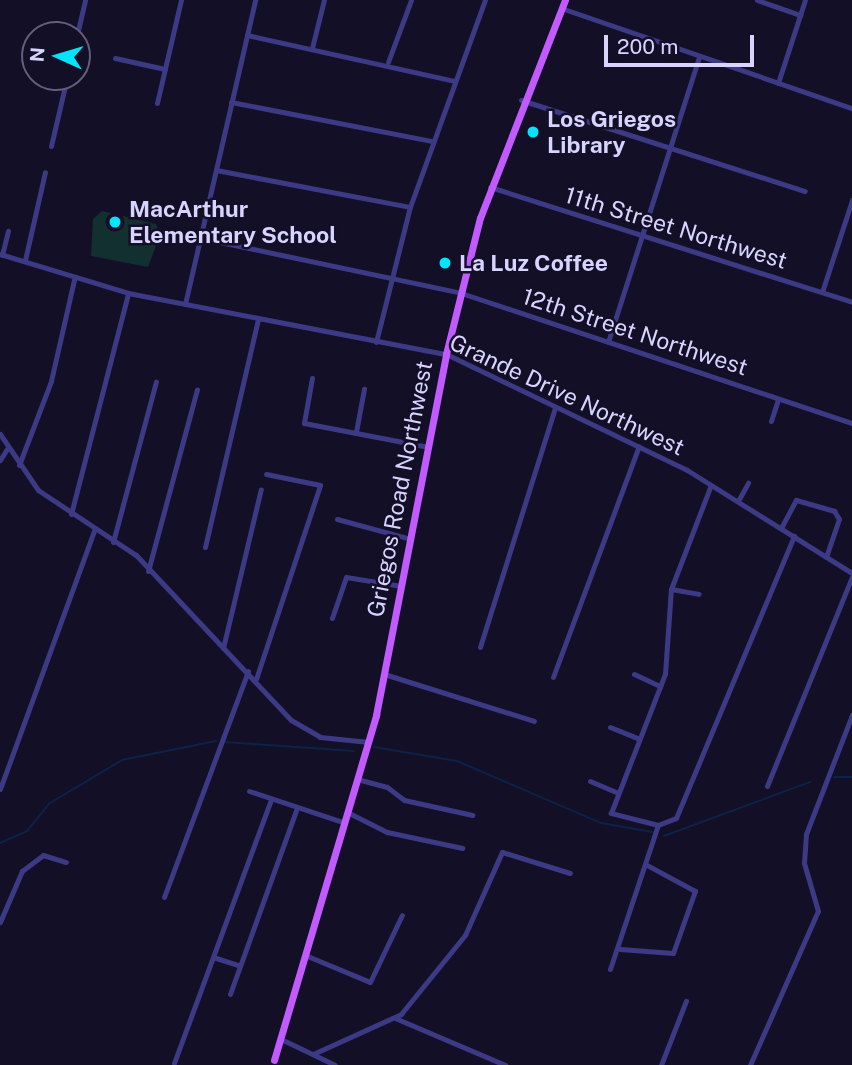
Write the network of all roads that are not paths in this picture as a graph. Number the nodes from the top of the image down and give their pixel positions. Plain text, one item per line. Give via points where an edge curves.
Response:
1 (85, 0) edge
2 (181, 0) edge
3 (255, 0) edge
4 (324, 0) edge
5 (411, 0) edge
6 (485, 0) edge
7 (757, 0) edge
8 (805, 0) edge
9 (563, 4) edge
10 (800, 15) junction
11 (80, 21) edge
12 (247, 35) junction
13 (312, 48) junction
14 (699, 57) junction
15 (115, 58) dead end
16 (388, 62) junction
17 (165, 69) junction
18 (454, 81) junction
19 (778, 83) junction
20 (64, 91) edge
21 (521, 100) junction
22 (232, 102) junction
23 (157, 103) dead end
24 (852, 108) edge
25 (432, 141) junction
26 (51, 146) dead end
27 (671, 148) junction
28 (216, 170) junction
29 (45, 172) dead end
30 (490, 187) junction
31 (805, 191) dead end
32 (852, 200) edge
33 (410, 207) junction
34 (8, 230) dead end
35 (644, 236) junction
36 (201, 238) junction
37 (1, 255) edge
38 (25, 260) junction
39 (394, 274) junction
40 (75, 280) junction
41 (461, 292) junction
42 (822, 292) junction
43 (128, 293) junction
44 (852, 302) edge
45 (185, 304) junction
46 (258, 320) junction
47 (376, 342) junction
48 (608, 342) junction
49 (446, 355) junction
50 (312, 379) dead end
51 (156, 382) dead end
52 (197, 389) dead end
53 (364, 389) dead end
54 (778, 399) junction
55 (555, 407) junction
56 (771, 421) dead end
57 (852, 424) edge
58 (356, 432) junction
59 (0, 434) edge
60 (639, 446) junction
61 (429, 447) junction
62 (7, 449) junction
63 (0, 460) edge
64 (19, 465) junction
65 (266, 474) dead end
66 (748, 483) dead end
67 (711, 485) junction
68 (261, 489) dead end
69 (738, 501) junction
70 (71, 514) junction
71 (337, 519) dead end
72 (781, 528) junction
73 (94, 531) junction
74 (794, 536) junction
75 (411, 539) junction
76 (113, 542) junction
77 (205, 547) dead end
78 (827, 558) junction
79 (148, 571) junction
80 (852, 575) edge
81 (401, 586) junction
82 (671, 589) junction
83 (699, 594) dead end
84 (332, 618) dead end
85 (480, 646) dead end
86 (223, 648) junction
87 (248, 671) junction
88 (384, 674) junction
89 (634, 674) dead end
90 (553, 677) dead end
91 (256, 679) junction
92 (660, 686) junction
93 (852, 715) edge
94 (534, 721) dead end
95 (610, 727) dead end
96 (639, 738) junction
97 (369, 742) junction
98 (358, 779) junction
99 (590, 781) dead end
100 (766, 786) dead end
101 (0, 789) edge
102 (249, 791) dead end
103 (618, 793) junction
104 (271, 799) junction
105 (297, 808) junction
106 (347, 812) junction
107 (472, 815) dead end
108 (344, 822) junction
109 (658, 825) junction
110 (462, 848) dead end
111 (66, 862) dead end
112 (647, 865) junction
113 (570, 873) dead end
114 (164, 897) dead end
115 (3, 905) edge
116 (402, 915) dead end
117 (0, 922) edge
118 (620, 949) junction
119 (305, 955) junction
120 (214, 957) junction
121 (240, 966) junction
122 (610, 969) dead end
123 (230, 994) dead end
124 (686, 1001) dead end
125 (395, 1018) junction
126 (283, 1040) junction
127 (313, 1055) junction
128 (272, 1062) edge
129 (174, 1063) dead end
130 (335, 1065) edge
131 (505, 1065) edge
132 (662, 1065) edge
133 (750, 1065) edge

1 - 11 street
2 - 17 street
3 - 12 street
4 - 13 street
5 - 16 street
6 - 18 street
7 - 10 street
8 - 10 street
9 - 14 street
9 - 21 main road, Griegos Road Northwest
10 - 19 street
12 - 13 street
12 - 22 street
13 - 16 street
14 - 19 street
14 - 27 street
15 - 17 street
16 - 18 street
17 - 23 street
18 - 25 street
19 - 24 street
20 - 26 street
21 - 27 street
21 - 30 main road, Griegos Road Northwest
22 - 25 street
22 - 28 street
25 - 33 street
27 - 31 street
27 - 35 street
28 - 33 street
28 - 36 street
29 - 38 street
30 - 35 street, 11th Street Northwest
30 - 41 main road, Griegos Road Northwest
32 - 42 street
33 - 39 street
34 - 37 street
35 - 42 street, 11th Street Northwest
35 - 48 street
36 - 39 street, 12th Street Northwest
36 - 45 street
37 - 38 street, Grande Drive Northwest
38 - 40 street, Grande Drive Northwest via 31,268
39 - 41 street, 12th Street Northwest
39 - 47 street
40 - 43 street, Grande Drive Northwest
40 - 64 street via 51,381
41 - 48 street, 12th Street Northwest
41 - 49 main road, Griegos Road Northwest
42 - 44 street, 11th Street Northwest
43 - 45 street, Grande Drive Northwest
43 - 70 street
45 - 46 street, Grande Drive Northwest
46 - 47 street, Grande Drive Northwest
46 - 77 street
47 - 49 street, Grande Drive Northwest
48 - 54 street, 12th Street Northwest
49 - 55 street, Grande Drive Northwest
49 - 61 main road, Griegos Road Northwest
50 - 58 street via 304,423
51 - 76 street
52 - 79 street
53 - 58 street
54 - 56 street
54 - 57 street, 12th Street Northwest
55 - 60 street, Grande Drive Northwest
55 - 85 street
58 - 61 street
59 - 62 street
60 - 67 street, Grande Drive Northwest
60 - 90 street
61 - 75 main road, Griegos Road Northwest
62 - 63 street
62 - 64 street
64 - 70 street via 48,500
65 - 91 street via 320,485
66 - 69 street
67 - 69 street, Grande Drive Northwest
67 - 82 street
68 - 86 street
69 - 72 street, Grande Drive Northwest
70 - 73 street
71 - 75 street
72 - 74 street, Grande Drive Northwest
72 - 78 street via 796,500 834,511 839,519
73 - 76 street
73 - 101 street
74 - 78 street, Grande Drive Northwest
74 - 109 street via 676,818
75 - 81 main road, Griegos Road Northwest
76 - 79 street
78 - 80 street, Grande Drive Northwest
79 - 86 street
80 - 100 street
81 - 84 street via 346,577
81 - 88 main road, Griegos Road Northwest
82 - 83 street
82 - 92 street
86 - 87 street
87 - 91 street
87 - 114 street
88 - 94 street
88 - 97 main road, Griegos Road Northwest
89 - 92 street
91 - 97 street via 305,731
92 - 96 street
93 - 133 street via 806,834 804,863 818,911
95 - 96 street
96 - 103 street
97 - 98 main road, Griegos Road Northwest
98 - 106 main road, Griegos Road Northwest
98 - 107 street via 387,787 404,800
99 - 103 street
102 - 104 street
103 - 109 street via 611,813
104 - 105 street
104 - 120 street
105 - 108 street
105 - 121 street
106 - 108 main road, Griegos Road Northwest
106 - 110 street via 387,832
108 - 119 main road, Griegos Road Northwest
109 - 112 street
111 - 115 street via 43,855 34,860
112 - 118 street
112 - 118 street via 695,891 673,953
113 - 125 street via 502,852 465,936
115 - 117 street
116 - 119 street via 370,982
118 - 122 street
119 - 126 main road, Griegos Road Northwest
120 - 121 street
120 - 129 street
121 - 123 street
124 - 132 street
125 - 127 street
125 - 131 street
126 - 127 street
126 - 128 main road, Griegos Road Northwest
127 - 130 street

